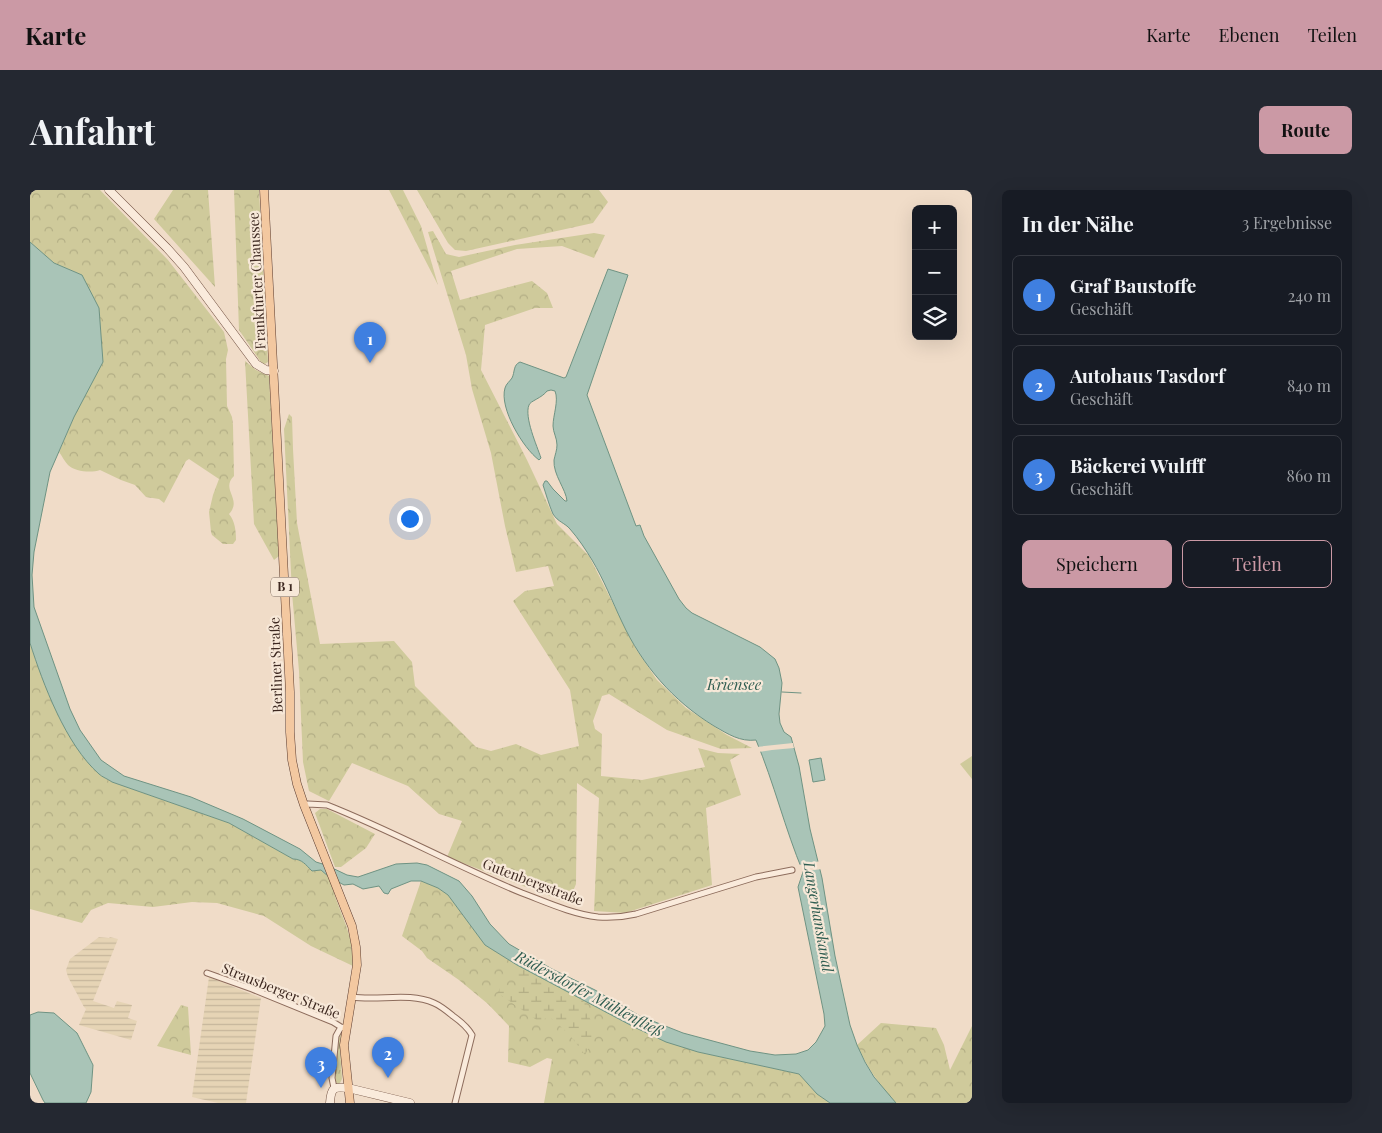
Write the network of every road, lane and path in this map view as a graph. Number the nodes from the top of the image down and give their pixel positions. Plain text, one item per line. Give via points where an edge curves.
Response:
1 (109, 190) edge
2 (264, 190) edge
3 (274, 371) junction
4 (304, 805) junction
5 (792, 870) dead end
6 (207, 973) dead end
7 (352, 996) junction
8 (344, 1027) junction
9 (334, 1088) junction
10 (348, 1088) junction
11 (330, 1103) edge
12 (350, 1103) edge
13 (410, 1103) edge
14 (455, 1103) edge

1 - 3 main road via 184,267 256,364
2 - 3 main road, Frankfurter Chaussee / B 1
3 - 4 main road, Berliner Straße / B 1 via 290,732 292,760
4 - 5 street, Gutenbergstraße via 326,805 510,888 542,901 597,916 614,918 636,914 756,877
4 - 7 main road, Berliner Straße / B 1 via 352,926 357,965
6 - 8 street, Strausberger Straße
7 - 8 main road, Berliner Straße / B 1
7 - 14 street via 427,1000 467,1028 472,1035
8 - 9 street via 336,1036
8 - 10 main road, Berliner Straße / B 1
9 - 10 main road
9 - 11 main road
10 - 12 main road, Berliner Straße / B 1
10 - 13 main road

